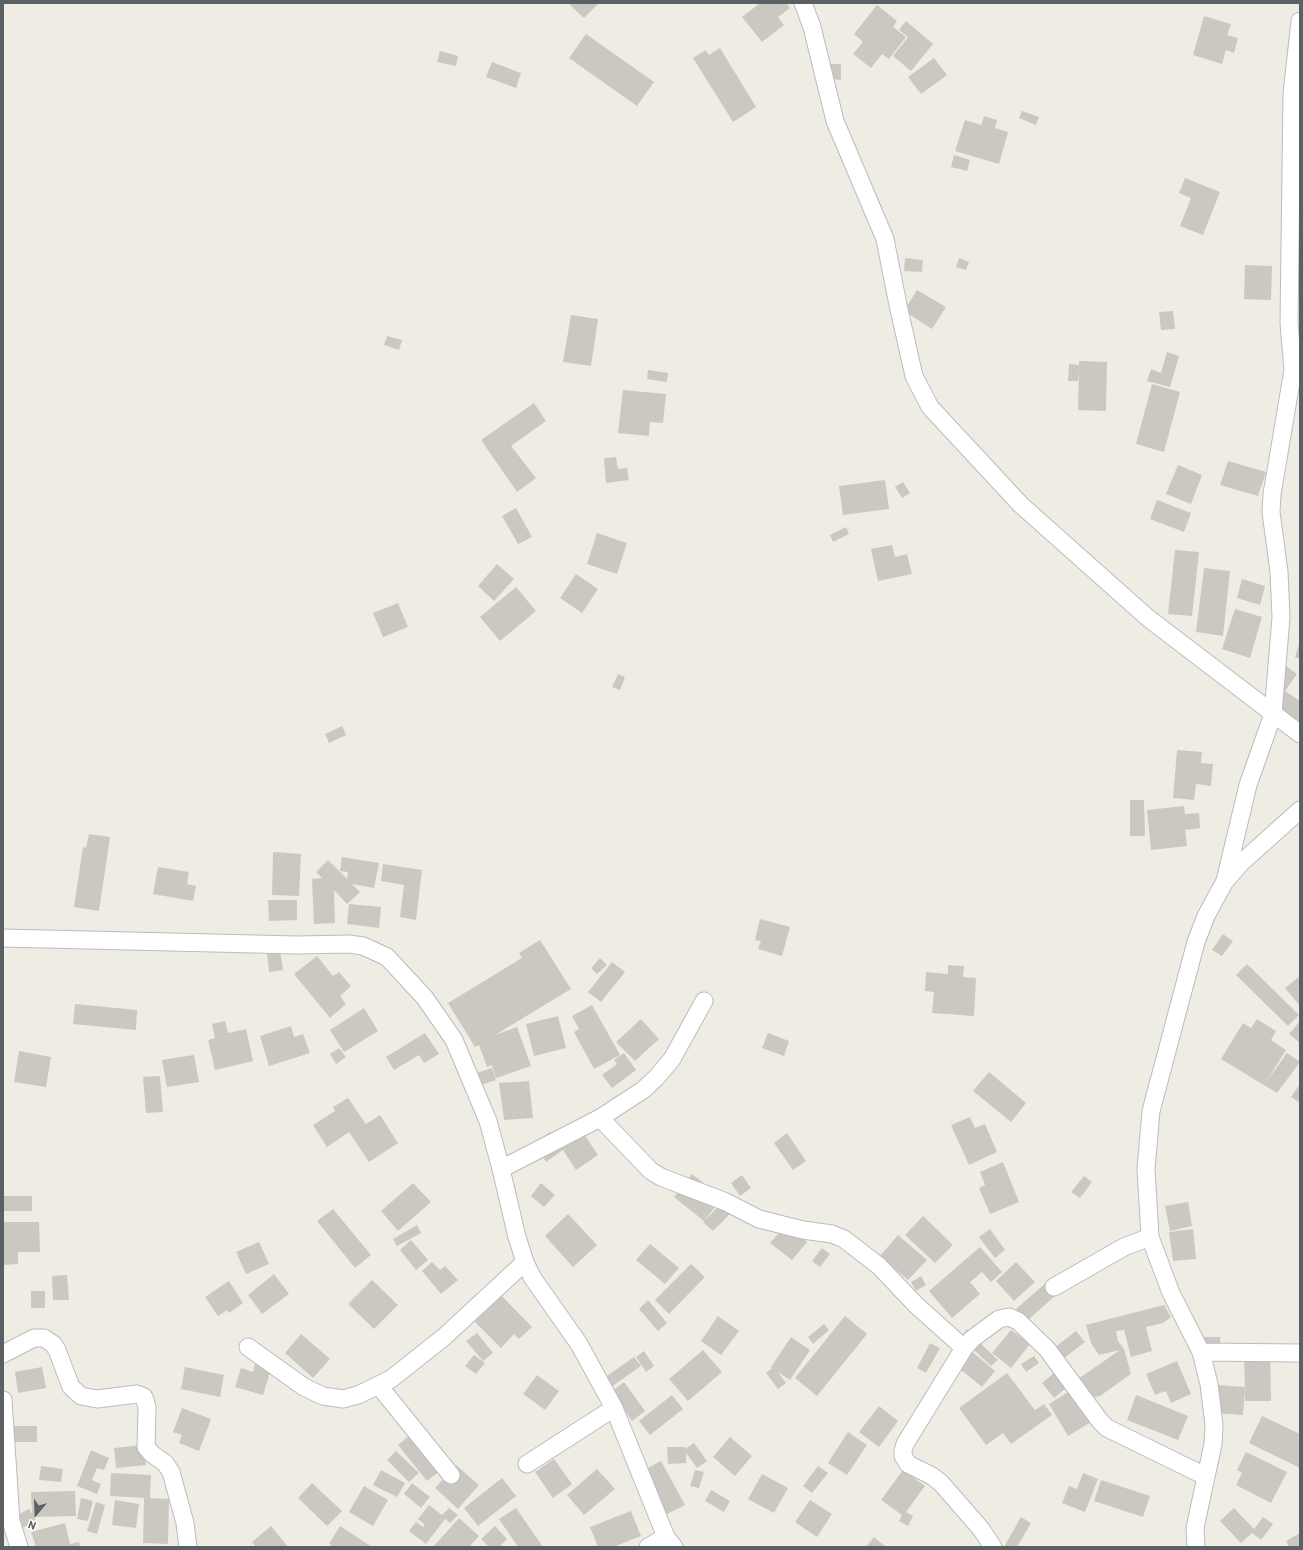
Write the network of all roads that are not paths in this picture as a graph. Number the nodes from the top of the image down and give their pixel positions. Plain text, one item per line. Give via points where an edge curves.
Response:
1 (803, 3) edge
2 (1300, 21) edge
3 (1273, 714) junction
4 (1300, 734) edge
5 (1300, 810) edge
6 (1225, 881) junction
7 (3, 938) edge
8 (704, 1001) dead end
9 (600, 1118) junction
10 (501, 1168) junction
11 (1150, 1236) junction
12 (525, 1262) junction
13 (1054, 1287) dead end
14 (248, 1347) dead end
15 (964, 1348) junction
16 (1201, 1352) junction
17 (1300, 1353) edge
18 (3, 1354) edge
19 (379, 1386) junction
20 (3, 1400) edge
21 (614, 1408) junction
22 (527, 1464) dead end
23 (451, 1475) dead end
24 (1205, 1476) junction
25 (670, 1542) edge
26 (19, 1547) edge
27 (188, 1547) edge
28 (648, 1547) edge
29 (994, 1547) edge
30 (1196, 1547) edge

1 - 3 street via 812,27 835,121 885,239 914,376 930,407 1033,516 1148,618
2 - 3 street via 1292,94 1288,323 1293,370 1271,512 1279,572 1281,617
3 - 4 street
3 - 6 street via 1248,785
5 - 6 street via 1241,863
6 - 11 street via 1206,916 1196,942 1150,1111 1146,1169
7 - 10 street via 349,944 378,952 387,957 425,998 454,1040 488,1121
8 - 9 street via 672,1059 656,1078 643,1090
9 - 10 street
9 - 15 street via 651,1172 661,1177 726,1202 759,1220 832,1234 844,1239 879,1266 916,1305
10 - 12 street
11 - 13 street via 1124,1246
11 - 16 street via 1161,1271
12 - 19 street via 444,1338
12 - 21 street via 532,1277 579,1344
14 - 19 street via 304,1387 324,1396 343,1399
15 - 24 street via 999,1319 1009,1317 1018,1321 1047,1350 1107,1428
15 - 29 street via 905,1444 903,1456 908,1464 941,1483
16 - 17 street
16 - 24 street via 1209,1384 1214,1425 1213,1444
18 - 27 street via 34,1338 44,1338 53,1344 71,1387 81,1396 97,1399 137,1394 144,1397 147,1407 146,1447 165,1463 171,1472 185,1523
19 - 23 street
20 - 26 street via 11,1521
21 - 22 street
21 - 25 street
24 - 30 street via 1195,1528
25 - 28 street

